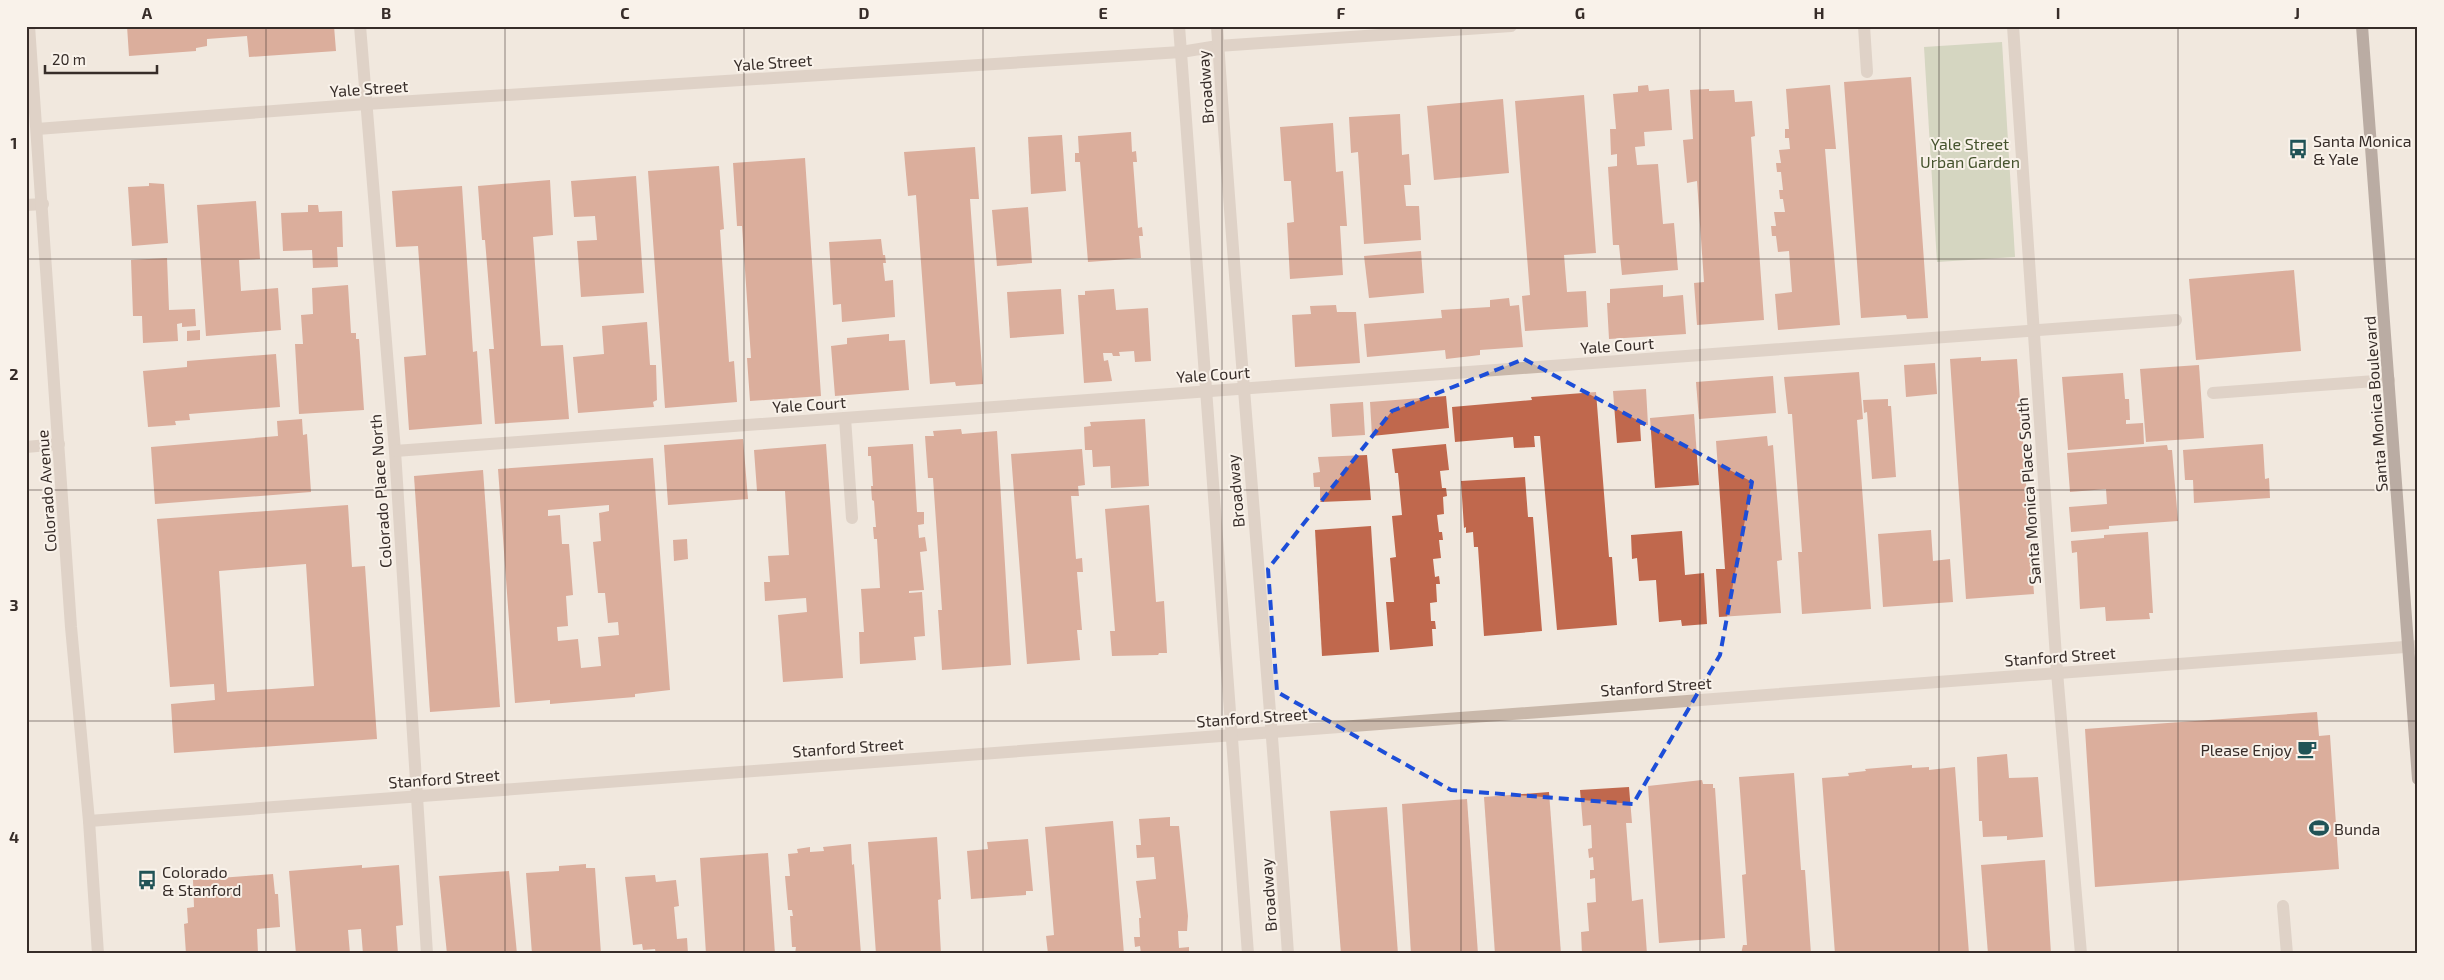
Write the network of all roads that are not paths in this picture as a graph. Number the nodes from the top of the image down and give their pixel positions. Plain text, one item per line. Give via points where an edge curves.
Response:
1 (29, 26) edge
2 (360, 26) edge
3 (1179, 26) edge
4 (1216, 26) edge
5 (1511, 26) edge
6 (1864, 26) edge
7 (2013, 26) edge
8 (2362, 26) edge
9 (1218, 46) junction
10 (1181, 52) junction
11 (1867, 72) dead end
12 (366, 104) junction
13 (37, 129) junction
14 (43, 204) junction
15 (26, 206) edge
16 (2176, 320) dead end
17 (2034, 331) junction
18 (2390, 380) junction
19 (1243, 388) junction
20 (1205, 391) junction
21 (2213, 392) dead end
22 (844, 418) junction
23 (59, 444) junction
24 (26, 447) edge
25 (395, 452) junction
26 (852, 518) dead end
27 (2413, 646) edge
28 (2057, 672) junction
29 (1272, 732) junction
30 (1231, 734) junction
31 (2418, 779) edge
32 (416, 797) junction
33 (89, 821) junction
34 (2283, 906) dead end
35 (98, 954) edge
36 (427, 954) edge
37 (1248, 954) edge
38 (1288, 954) edge
39 (2081, 954) edge
40 (2287, 954) edge

1 - 13 street, Colorado Avenue
2 - 12 street, Colorado Place North
3 - 10 street, Broadway
4 - 9 street, Broadway
5 - 9 street, Yale Street
6 - 11 street
7 - 17 street, Santa Monica Place South
8 - 18 main road, Santa Monica Boulevard
9 - 10 street, Yale Street
9 - 19 street, Broadway
10 - 12 street, Yale Street
10 - 20 street, Broadway
12 - 13 street, Yale Street
12 - 25 street, Colorado Place North
13 - 14 street, Colorado Avenue
14 - 15 street
14 - 23 street, Colorado Avenue
16 - 17 street, Yale Court
17 - 19 street, Yale Court
17 - 28 street, Santa Monica Place South
18 - 21 street
18 - 27 main road, Santa Monica Boulevard
19 - 20 street, Yale Court
19 - 29 street, Broadway
20 - 22 street, Yale Court
20 - 30 street, Broadway
22 - 25 street, Yale Court
22 - 26 street
23 - 24 street
23 - 33 street, Colorado Avenue via 71,627
25 - 32 street, Colorado Place North
27 - 28 street, Stanford Street
27 - 31 main road, Santa Monica Boulevard
28 - 29 street, Stanford Street
28 - 39 street, Santa Monica Place South
29 - 30 street, Stanford Street
29 - 38 street, Broadway
30 - 32 street, Stanford Street
30 - 37 street, Broadway
32 - 33 street, Stanford Street
32 - 36 street, Colorado Place North
33 - 35 street, Colorado Avenue
34 - 40 street

